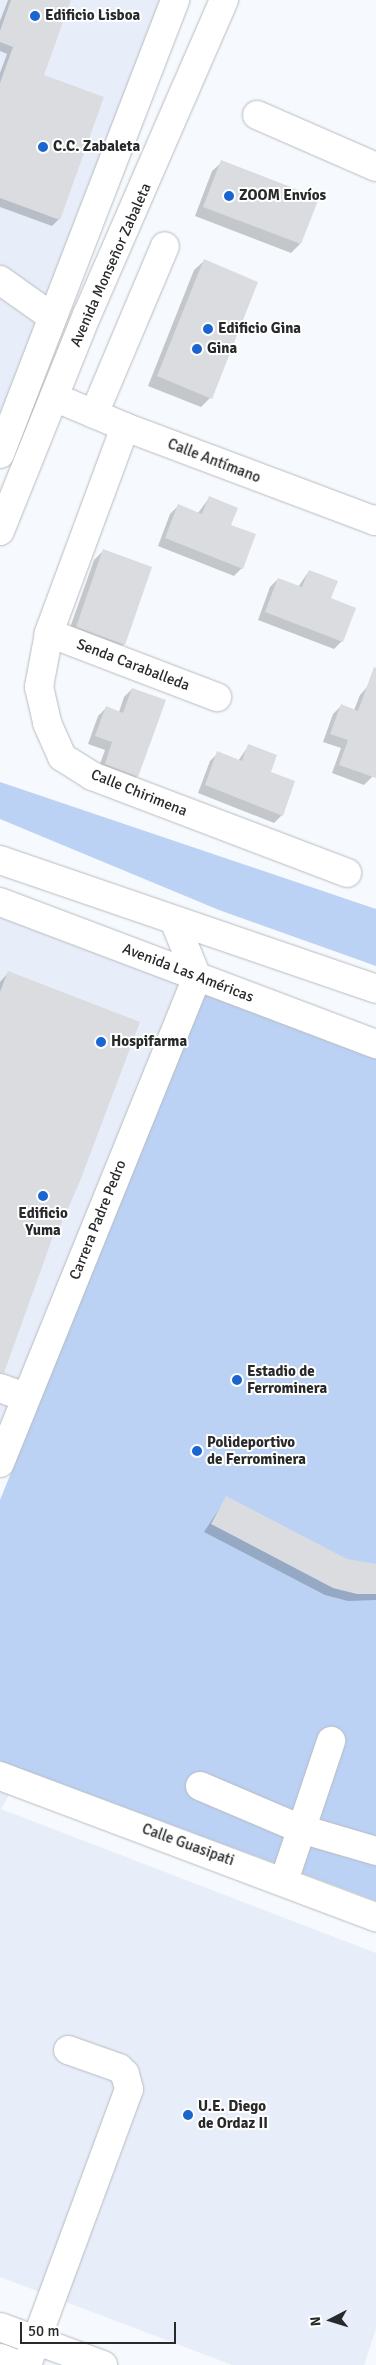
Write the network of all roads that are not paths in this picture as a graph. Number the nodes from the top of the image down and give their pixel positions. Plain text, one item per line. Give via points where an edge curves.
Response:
1 (175, 0) edge
2 (224, 0) edge
3 (257, 115) dead end
4 (376, 167) edge
5 (165, 246) dead end
6 (0, 280) edge
7 (52, 317) junction
8 (54, 397) junction
9 (94, 414) junction
10 (125, 428) junction
11 (0, 454) edge
12 (376, 520) edge
13 (0, 531) edge
14 (49, 633) junction
15 (217, 697) dead end
16 (0, 860) edge
17 (347, 873) dead end
18 (1, 905) edge
19 (174, 920) junction
20 (197, 977) junction
21 (376, 989) edge
22 (376, 1044) edge
23 (0, 1388) edge
24 (25, 1397) junction
25 (0, 1463) edge
26 (331, 1741) dead end
27 (0, 1776) edge
28 (200, 1786) dead end
29 (302, 1828) junction
30 (376, 1851) edge
31 (284, 1881) junction
32 (376, 1917) edge
33 (68, 2050) dead end
34 (1, 2330) edge
35 (36, 2340) junction
36 (0, 2358) edge
37 (19, 2365) edge
38 (27, 2365) edge
39 (102, 2365) edge

1 - 7 street
2 - 8 street, Avenida Monseñor Zabaleta
3 - 4 street
5 - 9 street
6 - 7 street
7 - 11 street
8 - 9 street, Calle Antímano
8 - 13 street, Avenida Monseñor Zabaleta
9 - 10 street, Calle Antímano
10 - 12 street, Calle Antímano
10 - 14 street, Calle Chirimena
14 - 15 street, Senda Caraballeda
14 - 17 street, Calle Chirimena via 39,687 47,723 62,757 92,776
16 - 19 street
18 - 20 street, Avenida Las Américas
19 - 20 street
19 - 21 street
20 - 22 street, Avenida Las Américas
20 - 24 street, Carrera Padre Pedro
23 - 24 street
24 - 25 street, Carrera Padre Pedro
26 - 29 street
27 - 31 street, Calle Guasipati
28 - 29 street
29 - 30 street
29 - 31 street
31 - 32 street, Calle Guasipati
33 - 35 street via 119,2068 128,2079 129,2089
34 - 35 street
35 - 38 street
35 - 39 street
36 - 37 street

